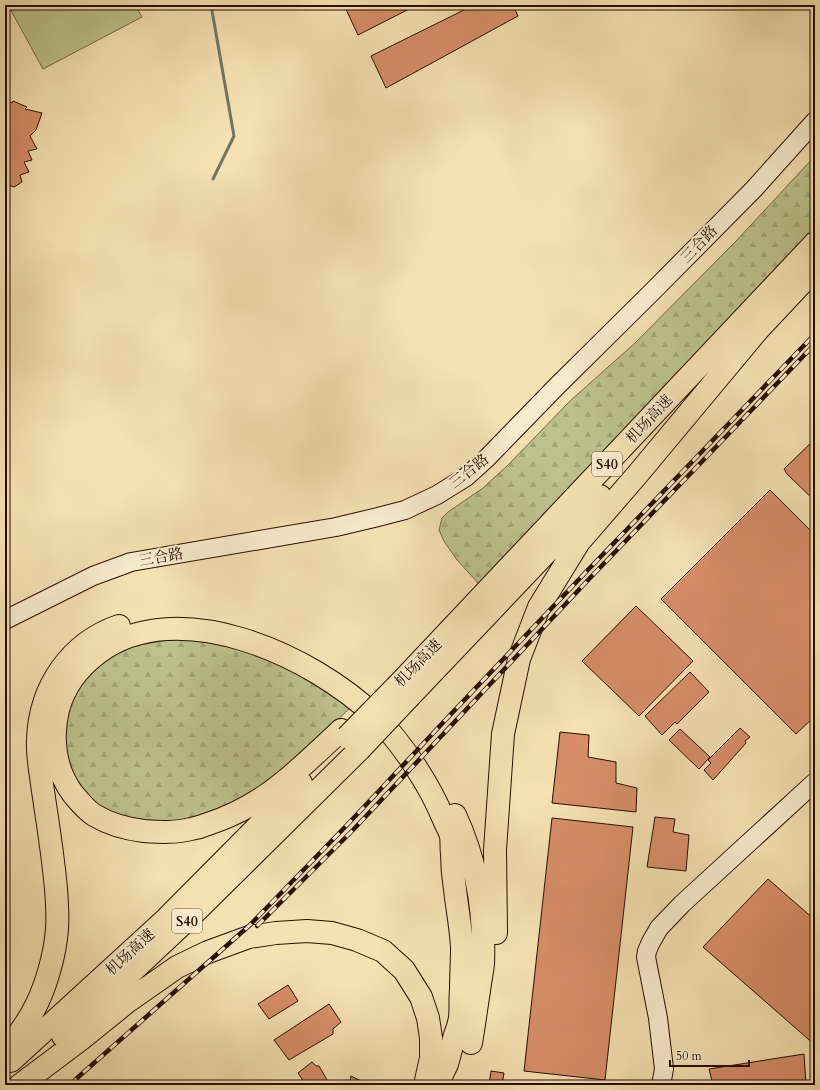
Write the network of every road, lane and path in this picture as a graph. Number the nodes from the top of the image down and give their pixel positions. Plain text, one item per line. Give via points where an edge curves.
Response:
1 (815, 122) edge
2 (815, 137) edge
3 (815, 244) edge
4 (815, 269) edge
5 (762, 325) junction
6 (5, 620) edge
7 (5, 632) edge
8 (404, 690) junction
9 (349, 739) junction
10 (815, 782) edge
11 (471, 1043) junction
12 (5, 1052) edge
13 (5, 1067) edge
14 (8, 1085) edge
15 (20, 1085) edge
16 (425, 1085) edge
17 (437, 1085) edge
18 (452, 1085) edge
19 (661, 1085) edge

1 - 6 main road, 三合路 via 654,291 487,458 466,477 437,495 405,510 359,522 131,562 93,576
2 - 7 main road, 三合路 via 662,299 494,468 442,505 410,520 373,530 134,573 98,585
3 - 8 highway, 机场高速 / S40
4 - 5 highway, 机场高速 / S40
5 - 8 highway, 机场高速 / S40
5 - 11 highway via 579,542 539,606 519,659 503,734 496,850 496,951
8 - 9 highway, 机场高速 / S40, bridge
9 - 13 highway, 机场高速 / S40 via 166,919
9 - 14 highway, 机场高速 / S40 via 187,920
9 - 17 highway via 254,804 227,818 191,830 159,832 135,830 92,814 70,790 62,776 56,758 54,738 60,702 66,687 79,670 106,647 121,639 165,629 187,629 219,634 255,643 292,658 329,680 376,717 417,769 438,805 451,836 462,946 460,1018 447,1064
10 - 19 main road via 682,904 659,928 650,942 646,957 658,1018 664,1069
11 - 12 highway via 483,966 479,890 462,830 427,759 386,709 364,689 312,654 276,638 239,626 180,616 134,620 109,629 90,639 76,651 53,681 39,723 38,741 57,907 55,947 42,992 32,1014
11 - 18 highway
15 - 16 highway via 127,1002 177,967 249,937 307,931 332,933 357,940 382,952 404,970 421,997 428,1018 431,1058

